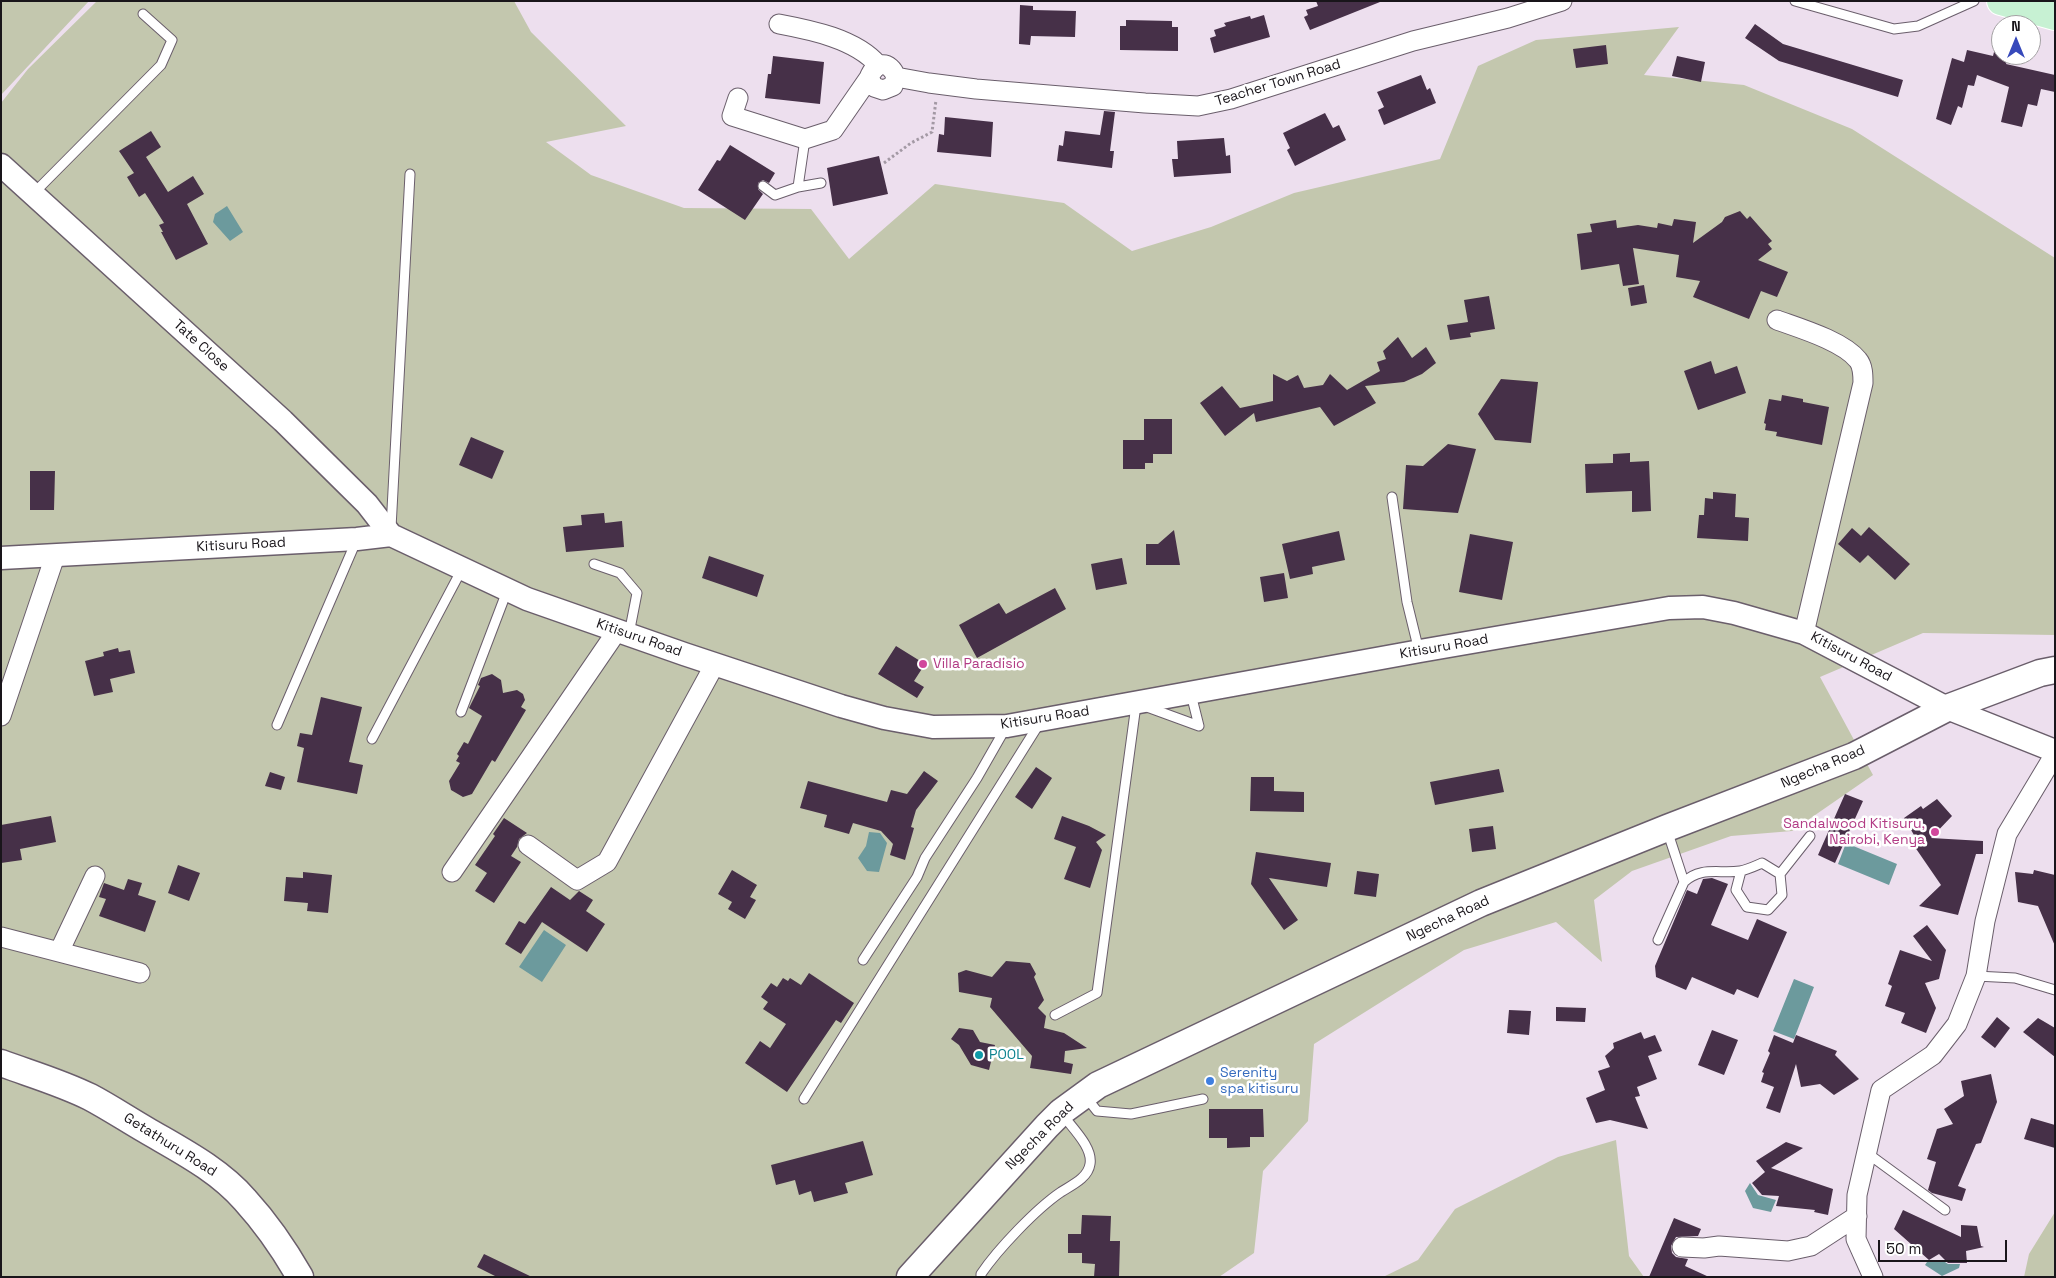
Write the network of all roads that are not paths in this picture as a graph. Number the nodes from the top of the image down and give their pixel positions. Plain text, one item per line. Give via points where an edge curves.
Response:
1 (1562, 1) edge
2 (1795, 1) edge
3 (1974, 1) edge
4 (2001, 1) edge
5 (143, 14) dead end
6 (2055, 16) edge
7 (779, 24) dead end
8 (874, 71) junction
9 (738, 98) dead end
10 (805, 139) junction
11 (1, 165) edge
12 (410, 174) dead end
13 (821, 183) dead end
14 (763, 186) dead end
15 (798, 187) junction
16 (33, 194) junction
17 (1777, 320) dead end
18 (1392, 497) dead end
19 (391, 535) junction
20 (357, 539) junction
21 (55, 556) junction
22 (1, 558) edge
23 (594, 564) dead end
24 (462, 569) junction
25 (507, 591) junction
26 (622, 633) junction
27 (1804, 633) junction
28 (1420, 651) junction
29 (715, 664) junction
30 (2055, 670) edge
31 (1191, 693) junction
32 (1136, 703) junction
33 (1948, 708) junction
34 (461, 712) dead end
35 (1, 716) edge
36 (1042, 720) junction
37 (277, 724) dead end
38 (1006, 726) junction
39 (372, 739) dead end
40 (2055, 753) edge
41 (1667, 828) junction
42 (1810, 836) dead end
43 (528, 845) dead end
44 (1741, 871) junction
45 (452, 872) dead end
46 (1780, 874) junction
47 (95, 876) dead end
48 (1684, 882) junction
49 (1, 937) edge
50 (1658, 940) dead end
51 (59, 952) junction
52 (863, 960) dead end
53 (140, 973) dead end
54 (1976, 976) junction
55 (2055, 990) edge
56 (1055, 1015) dead end
57 (1, 1063) edge
58 (1085, 1095) junction
59 (804, 1099) dead end
60 (1203, 1100) dead end
61 (1061, 1112) junction
62 (1866, 1153) junction
63 (1945, 1210) dead end
64 (1857, 1216) junction
65 (1682, 1247) dead end
66 (300, 1277) edge
67 (910, 1277) edge
68 (981, 1277) edge
69 (1873, 1277) edge

1 - 8 street, Teacher Town Road via 1413,41 1205,105 1145,103 938,84 896,77 892,86 883,90 874,87
2 - 3 lane via 1894,29 1918,26
4 - 6 main road
5 - 16 lane via 172,40 161,65
7 - 8 street via 832,37 870,56
8 - 10 street via 833,130
9 - 10 street via 732,116
10 - 15 lane
11 - 16 street, Tate Close
12 - 19 lane
13 - 15 lane
14 - 15 lane via 775,195
16 - 19 street, Tate Close via 283,421 367,504
17 - 27 street via 1832,341 1858,360 1863,370 1863,382
18 - 28 lane via 1407,602
19 - 20 street, Kitisuru Road
19 - 24 street, Kitisuru Road
20 - 21 street, Kitisuru Road
20 - 37 lane
21 - 22 street, Kitisuru Road
21 - 35 street
23 - 26 lane via 620,573 637,593
24 - 25 street, Kitisuru Road
24 - 39 lane
25 - 26 street, Kitisuru Road
25 - 34 lane
26 - 29 street, Kitisuru Road
26 - 45 street
27 - 28 street, Kitisuru Road via 1734,613 1689,607
27 - 33 street, Kitisuru Road
28 - 31 street, Kitisuru Road
29 - 38 street, Kitisuru Road via 841,706 907,723
29 - 43 street via 607,862 578,880
30 - 33 main road, Ngecha Road
31 - 32 street, Kitisuru Road
31 - 32 lane via 1199,726
32 - 36 street, Kitisuru Road
32 - 56 lane via 1097,993
33 - 40 street, Kitisuru Road
33 - 41 main road, Ngecha Road via 1854,756
36 - 38 street, Kitisuru Road
36 - 59 lane
38 - 52 lane
40 - 54 street via 2008,834 1985,922
41 - 48 lane
41 - 58 main road, Ngecha Road via 1481,903 1098,1085
42 - 46 lane
44 - 46 lane via 1762,863
44 - 46 lane via 1736,890 1747,907 1768,910 1782,895
44 - 48 lane via 1699,872
47 - 51 street
48 - 50 lane
49 - 51 street
51 - 53 street
54 - 55 lane via 2015,978
54 - 62 street via 1957,1024 1933,1055 1881,1090
57 - 66 main road, Getathuru Road via 90,1097 221,1177 263,1222 285,1250
58 - 60 lane via 1097,1111 1131,1114
58 - 61 main road, Ngecha Road
61 - 67 main road, Ngecha Road
61 - 68 lane via 1088,1149 1091,1162 1088,1171 1044,1206 991,1258
62 - 63 lane
62 - 64 street
64 - 65 street via 1811,1246 1788,1251
64 - 69 street via 1856,1238

